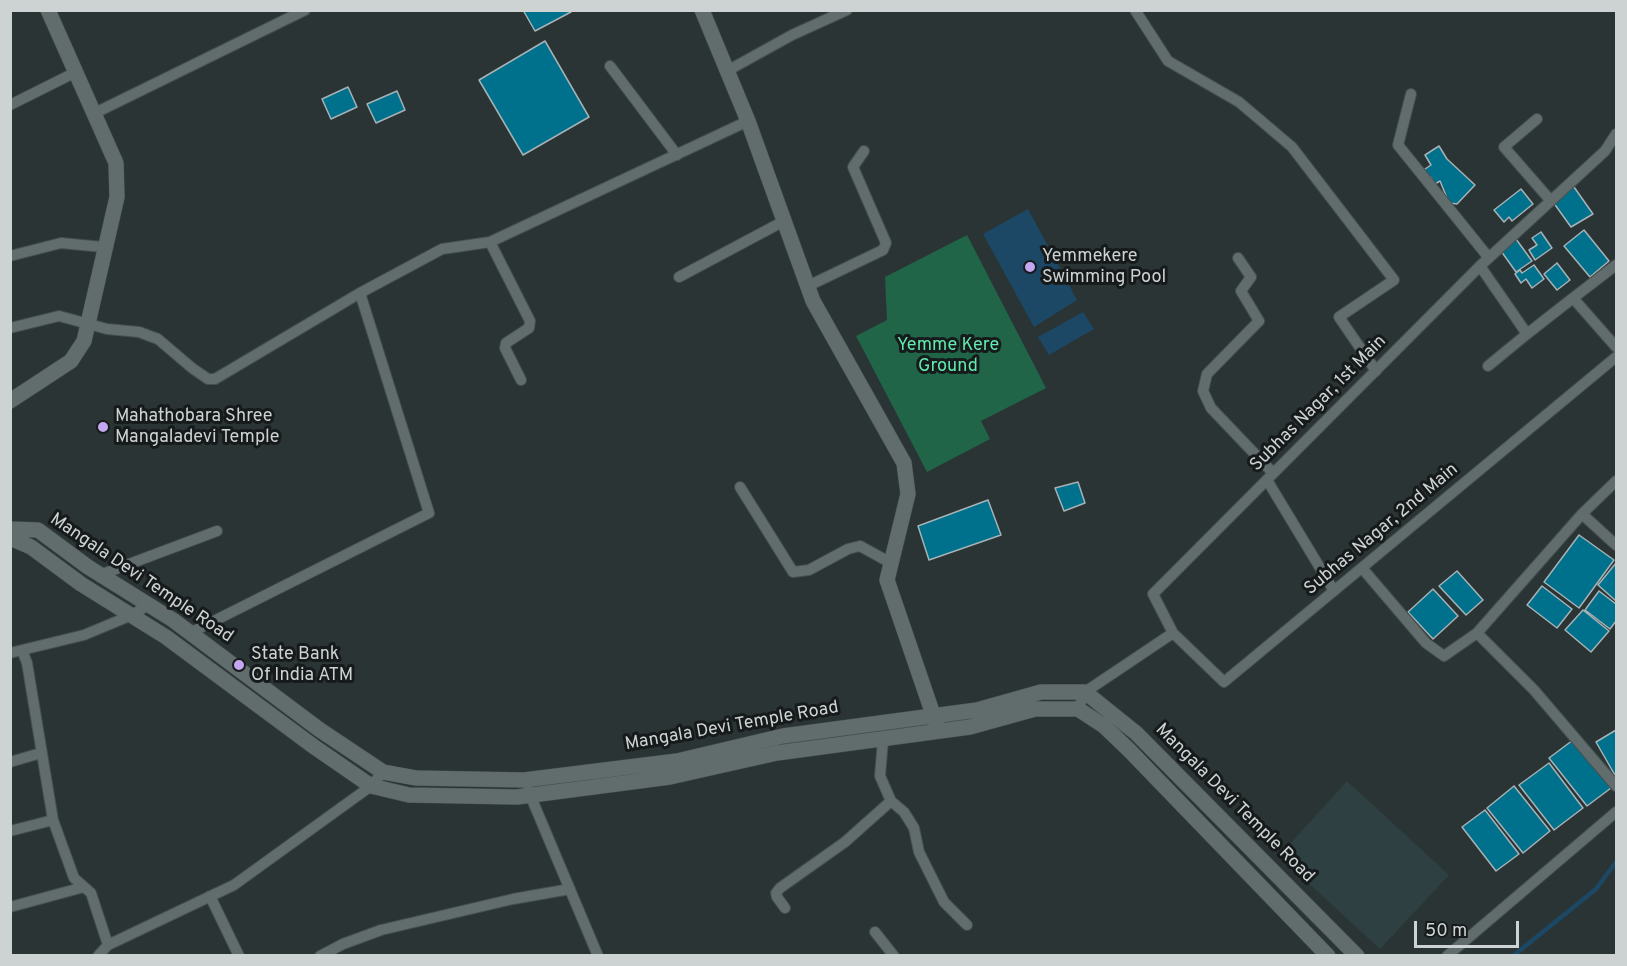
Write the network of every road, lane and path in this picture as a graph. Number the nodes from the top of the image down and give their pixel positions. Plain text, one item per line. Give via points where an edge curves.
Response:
1 (48, 10) edge
2 (305, 10) edge
3 (702, 10) edge
4 (847, 10) edge
5 (1135, 10) edge
6 (610, 66) dead end
7 (727, 70) junction
8 (76, 72) junction
9 (1411, 94) dead end
10 (10, 105) edge
11 (94, 113) junction
12 (1537, 119) dead end
13 (748, 121) junction
14 (1617, 134) edge
15 (864, 151) dead end
16 (677, 155) junction
17 (1551, 201) junction
18 (784, 221) junction
19 (490, 242) junction
20 (104, 247) junction
21 (10, 256) edge
22 (1238, 258) dead end
23 (1489, 258) junction
24 (1617, 265) edge
25 (1480, 266) junction
26 (679, 277) dead end
27 (808, 286) junction
28 (360, 293) junction
29 (1573, 298) junction
30 (88, 323) junction
31 (10, 328) edge
32 (1527, 334) junction
33 (1617, 347) edge
34 (1617, 357) edge
35 (1488, 366) dead end
36 (1376, 371) junction
37 (520, 380) dead end
38 (10, 401) edge
39 (1270, 476) junction
40 (1617, 481) edge
41 (740, 487) dead end
42 (1582, 514) junction
43 (10, 529) edge
44 (217, 531) dead end
45 (10, 538) edge
46 (1617, 545) edge
47 (891, 563) junction
48 (1362, 568) junction
49 (100, 575) junction
50 (1334, 591) junction
51 (148, 605) junction
52 (132, 615) junction
53 (190, 633) junction
54 (1173, 633) junction
55 (1477, 633) junction
56 (16, 651) edge
57 (1085, 692) junction
58 (1078, 709) junction
59 (933, 718) junction
60 (939, 732) junction
61 (884, 740) junction
62 (41, 753) junction
63 (10, 762) edge
64 (383, 772) junction
65 (524, 780) junction
66 (371, 786) junction
67 (1617, 786) edge
68 (530, 795) junction
69 (891, 801) junction
70 (1617, 812) edge
71 (53, 820) junction
72 (10, 831) edge
73 (84, 887) junction
74 (570, 889) junction
75 (210, 896) junction
76 (10, 907) edge
77 (785, 908) dead end
78 (967, 926) dead end
79 (875, 932) dead end
80 (108, 945) junction
81 (98, 956) edge
82 (239, 956) edge
83 (320, 956) edge
84 (598, 956) edge
85 (894, 956) edge
86 (1328, 956) edge
87 (1357, 956) edge
88 (1447, 956) edge

1 - 8 main road
2 - 11 street
3 - 7 main road
4 - 7 street
5 - 36 street via 1168,61 1239,102 1292,147 1394,280 1339,317
6 - 16 street
7 - 13 main road
8 - 10 street
8 - 11 main road
9 - 23 street via 1398,145
11 - 20 main road via 116,163 117,197
12 - 17 street via 1504,147
13 - 16 street
13 - 18 main road
14 - 17 street, Subhas Nagar, 1st Main via 1605,151
15 - 27 street via 853,167 886,243 884,250
16 - 19 street
17 - 23 street, Subhas Nagar, 1st Main
18 - 26 street
18 - 27 main road
19 - 28 street via 442,249
19 - 37 street via 530,321 530,328 506,343
20 - 21 street via 61,243
20 - 30 main road
22 - 39 street via 1251,278 1241,291 1259,321 1207,374 1203,391 1211,408
23 - 25 street, Subhas Nagar, 1st Main
24 - 29 street
25 - 32 street
25 - 36 street, Subhas Nagar, 1st Main
27 - 47 main road via 904,463 908,494
28 - 30 street via 215,379 208,379 192,368 158,339
28 - 53 street via 429,513
29 - 32 street
29 - 33 street
30 - 31 street via 59,316
30 - 38 main road via 84,341 71,362
32 - 35 street
34 - 48 street, Subhas Nagar, 2nd Main
36 - 39 street, Subhas Nagar, 1st Main
39 - 50 street
39 - 54 street, Subhas Nagar, 1st Main via 1153,594
40 - 42 street
41 - 47 street via 792,572 809,570 860,546
42 - 46 street
42 - 55 street
43 - 49 main road, Mangala Devi Temple Road via 38,530
44 - 49 street
45 - 52 main road, Mangala Devi Temple Road via 31,547
47 - 59 main road via 887,580
48 - 50 street, Subhas Nagar, 2nd Main
48 - 55 street via 1426,643 1444,656
49 - 51 main road, Mangala Devi Temple Road
50 - 54 street, Subhas Nagar, 2nd Main via 1224,682
51 - 52 street
51 - 53 main road, Mangala Devi Temple Road
52 - 56 street via 84,635
52 - 66 main road, Mangala Devi Temple Road
53 - 64 main road, Mangala Devi Temple Road
54 - 57 street
55 - 67 street via 1534,690
56 - 62 street via 27,663
57 - 58 street
57 - 59 main road, Mangala Devi Temple Road via 1041,692
57 - 87 main road, Mangala Devi Temple Road via 1136,733
58 - 60 main road, Mangala Devi Temple Road via 1035,709
58 - 86 main road, Mangala Devi Temple Road via 1104,726 1129,750
59 - 60 main road
59 - 65 main road, Mangala Devi Temple Road via 794,734 677,760
60 - 61 main road, Mangala Devi Temple Road
61 - 68 main road, Mangala Devi Temple Road via 777,753 670,777
61 - 69 street via 880,776
62 - 63 street
62 - 71 street
64 - 65 main road, Mangala Devi Temple Road via 416,778
64 - 66 street
65 - 68 street
66 - 68 main road, Mangala Devi Temple Road via 409,795
66 - 75 street via 234,885
68 - 74 street
69 - 77 street via 845,842 780,888 776,893
69 - 78 street via 914,828 919,852 944,902
70 - 88 street
71 - 72 street
71 - 73 street via 74,878
73 - 76 street
73 - 80 street via 91,893
74 - 83 street via 513,898 381,930
74 - 84 street
75 - 80 street
75 - 82 street
79 - 85 street
80 - 81 street

